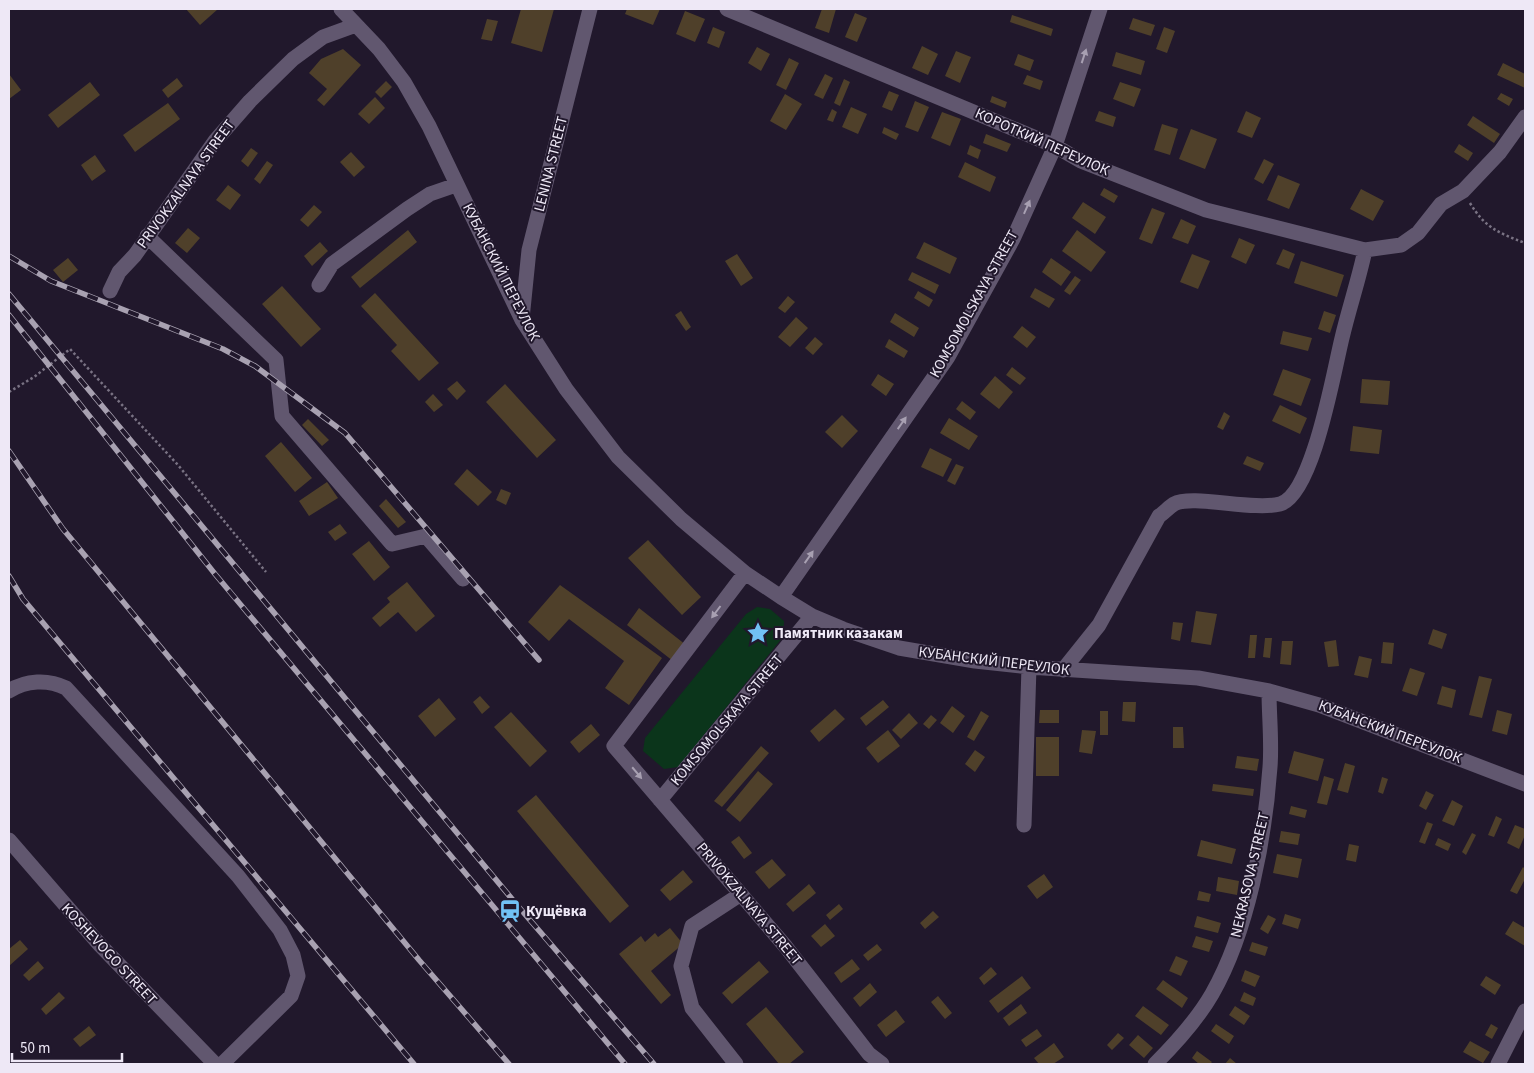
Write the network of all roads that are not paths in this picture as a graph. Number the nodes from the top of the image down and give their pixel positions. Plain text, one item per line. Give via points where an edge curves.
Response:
1 (341, 9) edge
2 (590, 9) edge
3 (727, 9) edge
4 (1100, 9) edge
5 (356, 25) junction
6 (1525, 118) edge
7 (1055, 146) junction
8 (456, 185) junction
9 (147, 236) junction
10 (1365, 250) junction
11 (320, 285) dead end
12 (110, 291) dead end
13 (522, 320) junction
14 (746, 573) junction
15 (463, 579) dead end
16 (781, 597) junction
17 (812, 616) junction
18 (1029, 667) junction
19 (1063, 670) junction
20 (9, 691) edge
21 (1269, 691) junction
22 (1525, 784) edge
23 (660, 800) junction
24 (1024, 825) dead end
25 (9, 840) edge
26 (741, 894) junction
27 (1525, 1011) edge
28 (215, 1064) edge
29 (222, 1064) edge
30 (736, 1064) edge
31 (882, 1064) edge
32 (1155, 1064) edge
33 (1498, 1064) edge

1 - 5 street, КУБАНСКИЙ ПЕРЕУЛОК
2 - 13 street, LENINA STREET via 529,250
3 - 7 street, КОРОТКИЙ ПЕРЕУЛОК
7 -> 4 street, KOMSOMOLSKAYA STREET
5 - 8 street, КУБАНСКИЙ ПЕРЕУЛОК via 404,82
5 - 9 street, PRIVOKZALNAYA STREET via 323,37 293,59 250,101 215,140
6 - 10 street, КОРОТКИЙ ПЕРЕУЛОК via 1500,152 1463,191 1441,204 1418,233 1401,245
7 - 10 street, КОРОТКИЙ ПЕРЕУЛОК via 1082,161 1206,210
16 -> 7 street, KOMSOMOLSKAYA STREET via 948,357 1013,239
8 - 11 street via 430,194 332,264
8 - 13 street, КУБАНСКИЙ ПЕРЕУЛОК
9 - 12 street, PRIVOKZALNAYA STREET
9 - 15 street via 276,360 282,416 392,544 426,536
10 - 19 street via 1324,420 1304,478 1293,494 1281,504 1176,503 1159,516 1099,625
13 - 14 street, КУБАНСКИЙ ПЕРЕУЛОК via 566,389 618,457 681,519
14 - 16 street, КУБАНСКИЙ ПЕРЕУЛОК
14 -> 23 street, PRIVOKZALNAYA STREET via 614,746
16 - 17 street, КУБАНСКИЙ ПЕРЕУЛОК
17 - 18 street, КУБАНСКИЙ ПЕРЕУЛОК via 899,648
17 - 23 street, KOMSOMOLSKAYA STREET
18 - 19 street, КУБАНСКИЙ ПЕРЕУЛОК
18 - 24 street
19 - 21 street, КУБАНСКИЙ ПЕРЕУЛОК via 1198,678
20 - 29 street via 38,681 54,682 66,688 238,876 280,930 293,955 298,976 291,996
21 - 22 street, КУБАНСКИЙ ПЕРЕУЛОК via 1319,705
21 - 32 street, NEKRASOVA STREET via 1270,766 1265,812 1245,911 1232,952 1212,994 1184,1034
23 - 26 street, PRIVOKZALNAYA STREET
25 - 28 street, KOSHEVOGO STREET via 100,945
26 - 30 street via 692,926 681,966 692,1008
26 - 31 street, PRIVOKZALNAYA STREET via 859,1042
27 - 33 street

